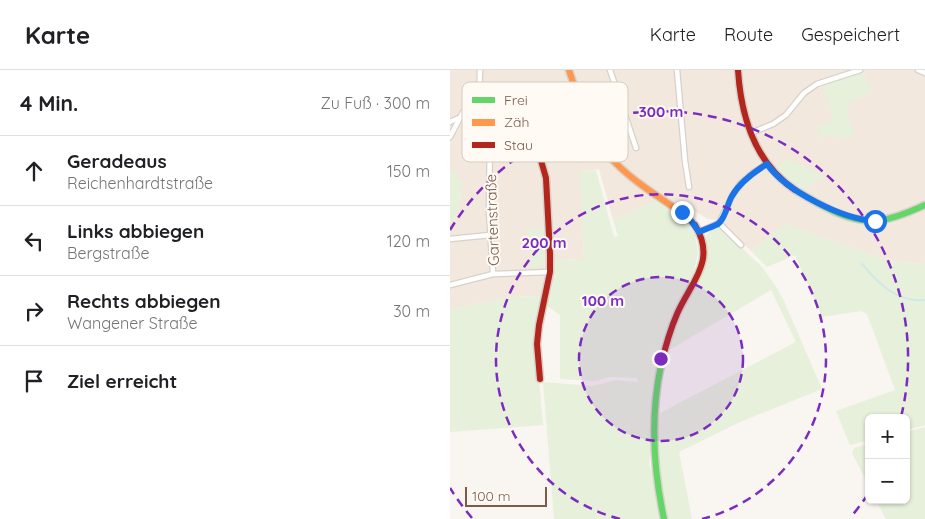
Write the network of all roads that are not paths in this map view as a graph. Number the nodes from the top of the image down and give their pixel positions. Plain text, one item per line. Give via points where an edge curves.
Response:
1 (569, 70) edge
2 (610, 70) edge
3 (677, 70) edge
4 (738, 70) edge
5 (860, 70) edge
6 (918, 70) edge
7 (925, 73) edge
8 (573, 82) edge
9 (614, 82) edge
10 (462, 114) edge
11 (459, 118) junction
12 (450, 122) edge
13 (628, 124) edge
14 (752, 133) junction
15 (450, 137) edge
16 (636, 148) dead end
17 (490, 162) edge
18 (541, 162) edge
19 (614, 162) edge
20 (767, 164) junction
21 (689, 187) dead end
22 (925, 205) edge
23 (719, 223) junction
24 (699, 232) junction
25 (490, 235) junction
26 (450, 239) edge
27 (741, 245) dead end
28 (550, 272) junction
29 (494, 274) junction
30 (450, 285) edge
31 (540, 379) dead end
32 (664, 519) edge

1 - 8 street
2 - 9 street
3 - 21 street
4 - 14 street via 742,107
5 - 14 street via 817,84 804,93 786,115
6 - 7 street
10 - 11 street
11 - 12 street
11 - 15 street
13 - 16 street
14 - 20 street
17 - 25 street, Gartenstraße
18 - 28 street via 546,178
19 - 24 street via 645,189 688,217
20 - 22 street via 789,185 841,214 861,220 890,218
20 - 23 street via 740,184
23 - 24 street
23 - 27 street
24 - 32 street via 704,248 703,264 670,331 655,390 654,453
25 - 26 street
25 - 29 street, Gartenstraße
28 - 29 street
28 - 31 street via 537,344
29 - 30 street

